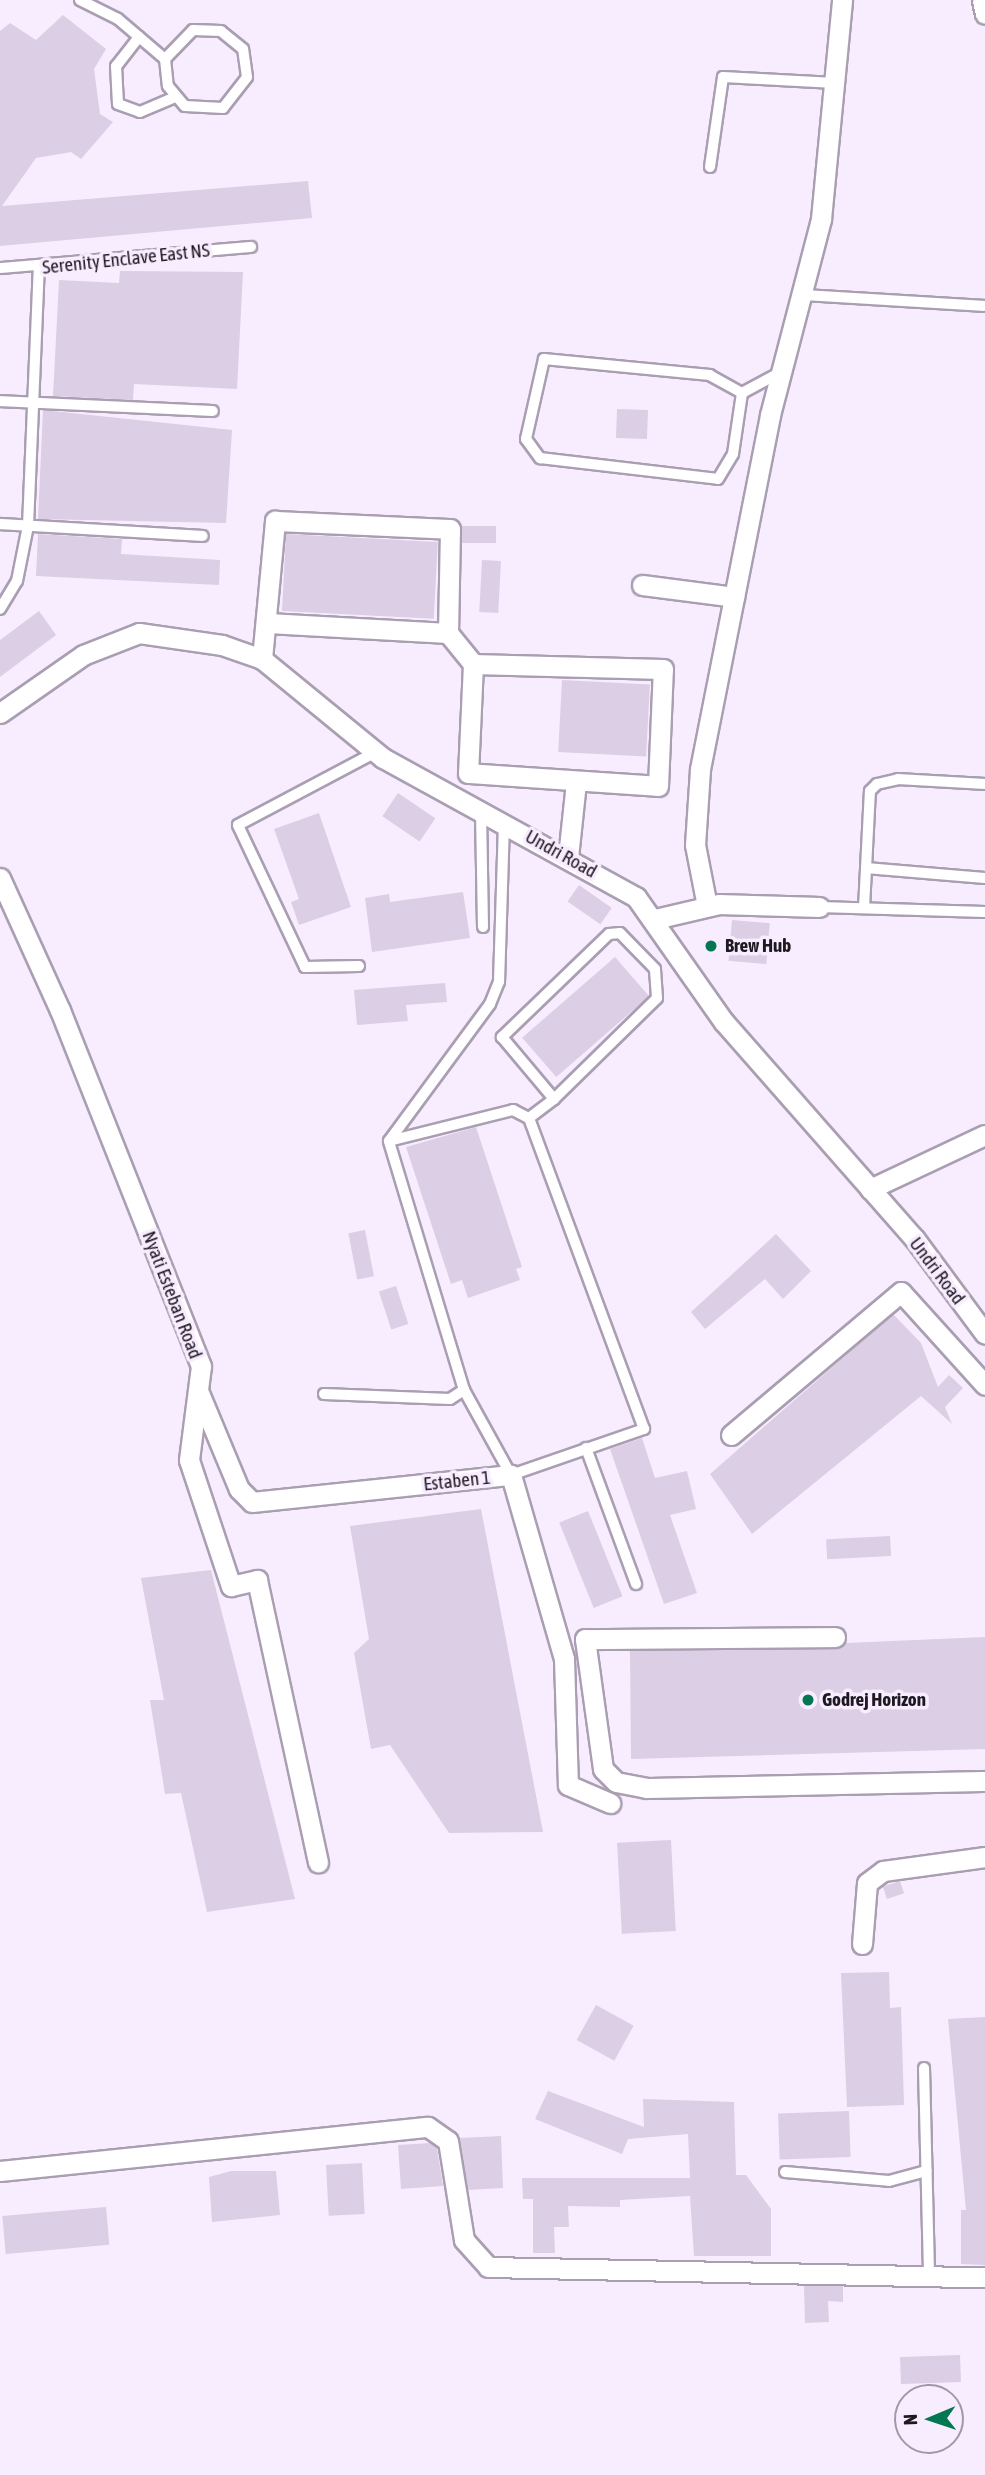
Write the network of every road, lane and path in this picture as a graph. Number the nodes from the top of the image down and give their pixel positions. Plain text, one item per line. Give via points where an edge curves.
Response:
1 (80, 0) edge
2 (842, 0) edge
3 (982, 0) edge
4 (985, 14) edge
5 (139, 37) junction
6 (165, 59) junction
7 (836, 83) junction
8 (174, 97) junction
9 (710, 167) dead end
10 (251, 247) dead end
11 (0, 268) edge
12 (39, 268) junction
13 (806, 295) junction
14 (985, 306) edge
15 (781, 372) junction
16 (742, 393) junction
17 (35, 398) junction
18 (0, 401) edge
19 (213, 411) dead end
20 (0, 524) edge
21 (28, 526) junction
22 (203, 536) dead end
23 (642, 585) dead end
24 (734, 597) junction
25 (0, 609) edge
26 (268, 623) junction
27 (448, 633) junction
28 (262, 659) junction
29 (473, 664) junction
30 (0, 713) edge
31 (376, 752) junction
32 (576, 782) junction
33 (985, 784) edge
34 (481, 812) junction
35 (504, 821) junction
36 (568, 857) junction
37 (866, 868) junction
38 (0, 878) edge
39 (985, 878) edge
40 (707, 906) junction
41 (819, 907) joint
42 (864, 908) junction
43 (985, 912) edge
44 (655, 919) junction
45 (483, 927) dead end
46 (359, 967) dead end
47 (554, 1100) junction
48 (528, 1118) junction
49 (985, 1135) edge
50 (389, 1141) junction
51 (870, 1189) junction
52 (985, 1334) edge
53 (985, 1385) edge
54 (198, 1389) junction
55 (464, 1390) junction
56 (324, 1394) dead end
57 (731, 1435) dead end
58 (586, 1448) junction
59 (511, 1475) junction
60 (636, 1584) dead end
61 (835, 1637) dead end
62 (985, 1781) edge
63 (610, 1803) dead end
64 (985, 1857) edge
65 (318, 1863) dead end
66 (862, 1944) dead end
67 (925, 2068) dead end
68 (0, 2171) edge
69 (927, 2171) junction
70 (785, 2172) dead end
71 (929, 2275) junction
72 (985, 2277) edge

1 - 5 lane
2 - 7 street
3 - 4 street
5 - 6 lane
5 - 8 lane via 116,66 118,104 140,112
6 - 8 lane
6 - 8 lane via 181,36 207,28 233,38 247,63 243,90 223,108 197,111
7 - 9 lane via 723,77
7 - 13 street
10 - 12 lane, Serenity Enclave East NS
11 - 12 lane, Serenity Enclave East NS
12 - 17 lane
13 - 14 lane
13 - 15 street
15 - 16 lane
15 - 24 street
16 - 16 lane via 733,454 727,474 718,479 540,458 526,439 544,359 710,375
17 - 18 lane
17 - 19 lane
17 - 21 lane
20 - 21 lane
21 - 22 lane
21 - 25 lane via 18,582
23 - 24 street
24 - 40 street via 700,769 695,845
26 - 27 street
26 - 27 street via 275,521 450,529
26 - 28 street
27 - 29 street
28 - 30 street, Undri Road via 222,645 139,633 83,655
28 - 31 street, Undri Road
29 - 32 street via 468,773
29 - 32 street via 663,669 658,786
31 - 34 street, Undri Road
31 - 46 lane via 238,825 305,967
32 - 36 street
33 - 37 lane via 898,779 877,784 870,791
34 - 35 street, Undri Road
34 - 45 lane
35 - 36 street, Undri Road
35 - 50 lane via 499,982 490,1004
36 - 44 street, Undri Road via 636,897
37 - 39 lane
37 - 42 lane
38 - 54 street, Nyati Esteban Road via 60,1010 201,1366
40 - 41 street
40 - 44 street
41 - 42 lane
42 - 43 lane
44 - 51 street, Undri Road via 724,1022
47 - 47 lane via 502,1037 609,934 620,933 655,969 657,998
47 - 48 lane
48 - 50 lane via 513,1110
48 - 58 lane via 644,1429
49 - 51 street
50 - 55 lane
51 - 52 street, Undri Road
53 - 57 street via 901,1292
54 - 59 street, Estaben 1 via 239,1489 252,1502
54 - 65 street, Nyati Esteban Road via 190,1460 231,1586 257,1580
55 - 56 lane via 450,1399
55 - 59 lane
58 - 59 lane
58 - 60 lane
59 - 63 street, Estaben 1 via 564,1659 568,1785
61 - 62 street via 585,1639 603,1769 616,1782 646,1788
64 - 66 street via 883,1871 867,1883
67 - 69 lane
68 - 71 street via 428,2127 448,2141 464,2241 488,2267
69 - 70 lane via 889,2181
69 - 71 lane
71 - 72 street

